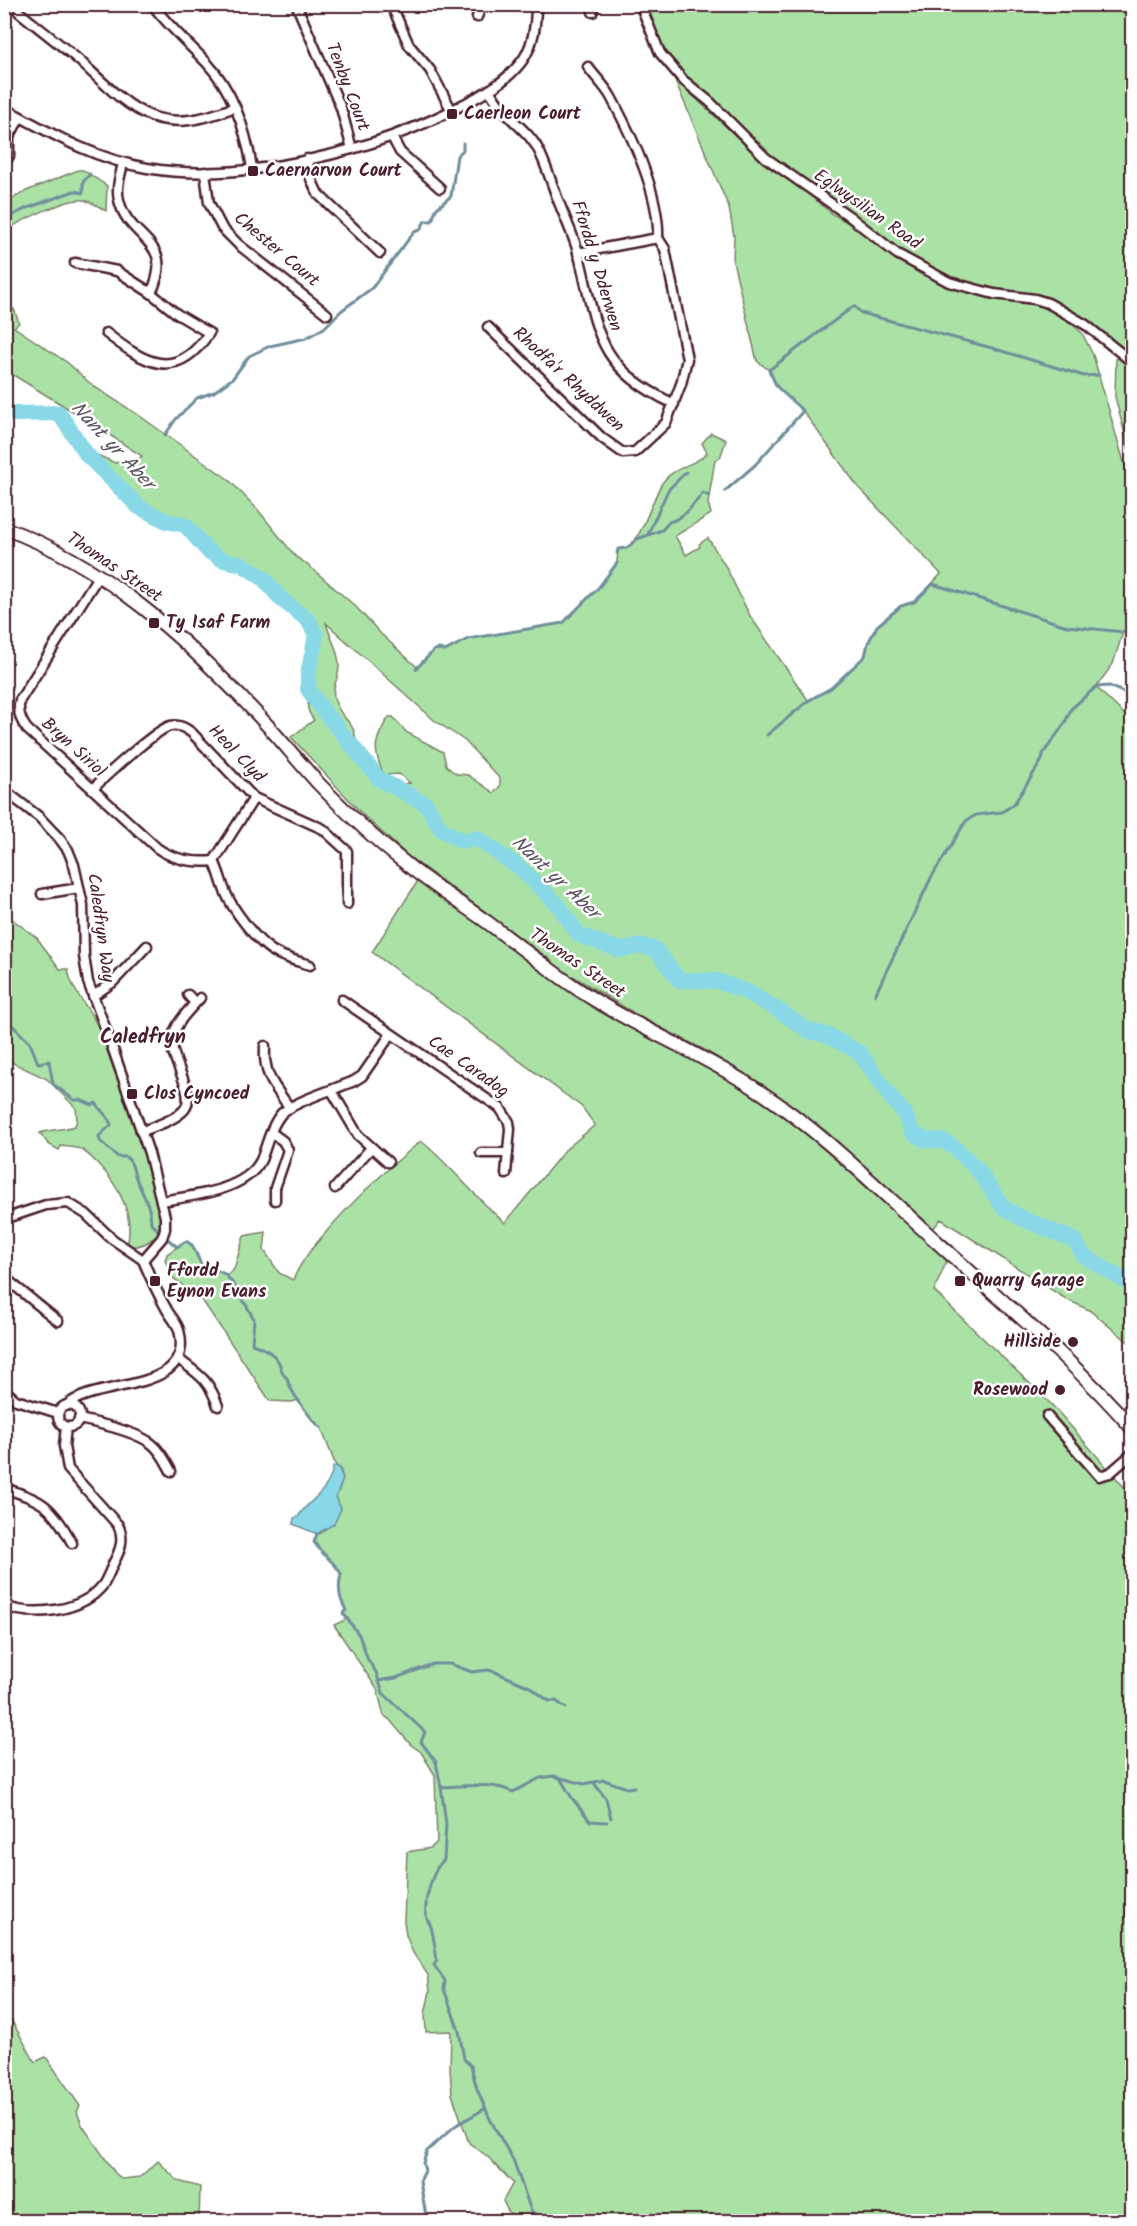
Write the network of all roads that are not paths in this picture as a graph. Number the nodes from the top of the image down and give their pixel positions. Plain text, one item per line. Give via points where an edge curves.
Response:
1 (152, 4) edge
2 (296, 4) edge
3 (391, 4) edge
4 (482, 4) edge
5 (536, 4) edge
6 (640, 4) edge
7 (19, 12) dead end
8 (477, 17) dead end
9 (588, 67) dead end
10 (489, 90) junction
11 (235, 107) junction
12 (4, 108) edge
13 (452, 111) junction
14 (20, 117) junction
15 (393, 137) junction
16 (352, 149) junction
17 (307, 159) junction
18 (4, 164) edge
19 (123, 164) junction
20 (252, 168) junction
21 (205, 172) junction
22 (440, 188) dead end
23 (658, 238) junction
24 (380, 253) dead end
25 (578, 253) junction
26 (75, 263) dead end
27 (151, 293) junction
28 (327, 314) dead end
29 (488, 327) dead end
30 (106, 333) dead end
31 (1132, 362) edge
32 (674, 404) junction
33 (4, 528) edge
34 (99, 575) junction
35 (93, 789) junction
36 (4, 790) edge
37 (254, 798) junction
38 (214, 861) junction
39 (79, 888) junction
40 (42, 894) dead end
41 (347, 904) dead end
42 (147, 946) dead end
43 (310, 965) dead end
44 (188, 995) dead end
45 (93, 996) junction
46 (342, 1000) dead end
47 (391, 1034) junction
48 (265, 1046) dead end
49 (332, 1091) junction
50 (290, 1108) junction
51 (141, 1132) junction
52 (272, 1132) junction
53 (371, 1148) junction
54 (481, 1153) dead end
55 (508, 1153) junction
56 (388, 1162) dead end
57 (506, 1174) dead end
58 (335, 1188) dead end
59 (275, 1200) dead end
60 (161, 1201) junction
61 (4, 1219) edge
62 (143, 1260) junction
63 (4, 1277) edge
64 (58, 1321) dead end
65 (177, 1358) junction
66 (4, 1390) edge
67 (88, 1395) junction
68 (66, 1406) junction
69 (218, 1406) dead end
70 (58, 1413) junction
71 (79, 1415) junction
72 (1047, 1416) dead end
73 (66, 1427) junction
74 (1132, 1428) edge
75 (1132, 1454) edge
76 (171, 1471) dead end
77 (4, 1488) edge
78 (72, 1543) dead end
79 (4, 1606) edge

1 - 11 street via 208,65
2 - 16 street, Tenby Court via 341,108
3 - 13 street via 409,45 430,70
4 - 8 street
5 - 10 street via 531,44 512,72
6 - 31 street, Eglwysilian Road via 660,53 683,80 766,158 897,254 949,282 1048,303 1086,325
7 - 11 street via 122,100 154,118 190,120
9 - 23 street, Rhodfa'r Rhyddwen via 610,96 638,154 655,201
10 - 13 street
10 - 25 street, Ffordd y Dderwen via 537,146
11 - 20 street via 244,127
12 - 14 street
13 - 15 street
14 - 18 street via 9,137 9,156
14 - 19 street via 81,149
15 - 16 street
15 - 22 street via 400,152
16 - 17 street
17 - 20 street
17 - 24 street via 318,194
19 - 21 street via 163,171
19 - 27 street via 117,190 120,204 159,260 159,273
20 - 21 street
21 - 28 street, Chester Court via 209,203 222,228
23 - 25 street
23 - 32 street, Rhodfa'r Rhyddwen via 665,249 687,359
25 - 32 street, Ffordd y Dderwen via 599,338 611,358 632,380
26 - 27 street via 117,271
27 - 30 street via 209,333 194,354 179,362 151,361 130,352
29 - 32 street, Rhodfa'r Rhyddwen via 602,438 623,453 634,452 652,438 666,423
33 - 34 main road, Thomas Street via 46,545
34 - 35 street, Bryn Siriol via 20,700 19,710 27,729
34 - 74 main road, Thomas Street via 158,619 205,661 316,780 387,849 593,998 720,1066 801,1120 1084,1374
35 - 37 street, Heol Clyd via 148,741 174,725 192,733
35 - 38 street, Bryn Siriol via 167,856
36 - 39 street, Caledfryn Way via 59,838 68,850
37 - 38 street
37 - 41 street, Heol Clyd via 323,829 347,851
38 - 43 street via 226,894 246,925 270,949
39 - 40 street
39 - 45 street, Caledfryn Way via 85,969
42 - 45 street via 112,983
44 - 51 street via 198,1000 176,1027 172,1043 188,1102 184,1110
45 - 51 street, Caledfryn Way
46 - 47 street, Cae Caradog
47 - 49 street via 362,1076
47 - 55 street, Cae Caradog via 500,1108 509,1122
48 - 50 street via 267,1075
49 - 50 street
49 - 53 street via 353,1128
50 - 52 street via 277,1120
51 - 60 street, Caledfryn Way
52 - 59 street via 288,1150 275,1188
52 - 60 street via 259,1163 245,1179 193,1196
53 - 56 street
53 - 58 street
54 - 55 street
55 - 57 street, Cae Caradog
60 - 62 street, Caledfryn Way via 164,1233
61 - 62 street via 46,1205 68,1203
62 - 65 street via 178,1327 181,1343
63 - 64 street
65 - 67 street via 162,1376
65 - 69 street via 206,1380
66 - 70 street via 16,1400
67 - 68 street
67 - 71 street
68 - 70 street
68 - 71 street via 73,1406
70 - 73 street via 59,1421
71 - 73 street via 74,1426
71 - 76 street via 148,1442 160,1452
72 - 75 street via 1099,1476 1110,1473
73 - 79 street via 68,1469 118,1525 121,1548 103,1584 88,1598 47,1612
77 - 78 street via 39,1500 56,1516

